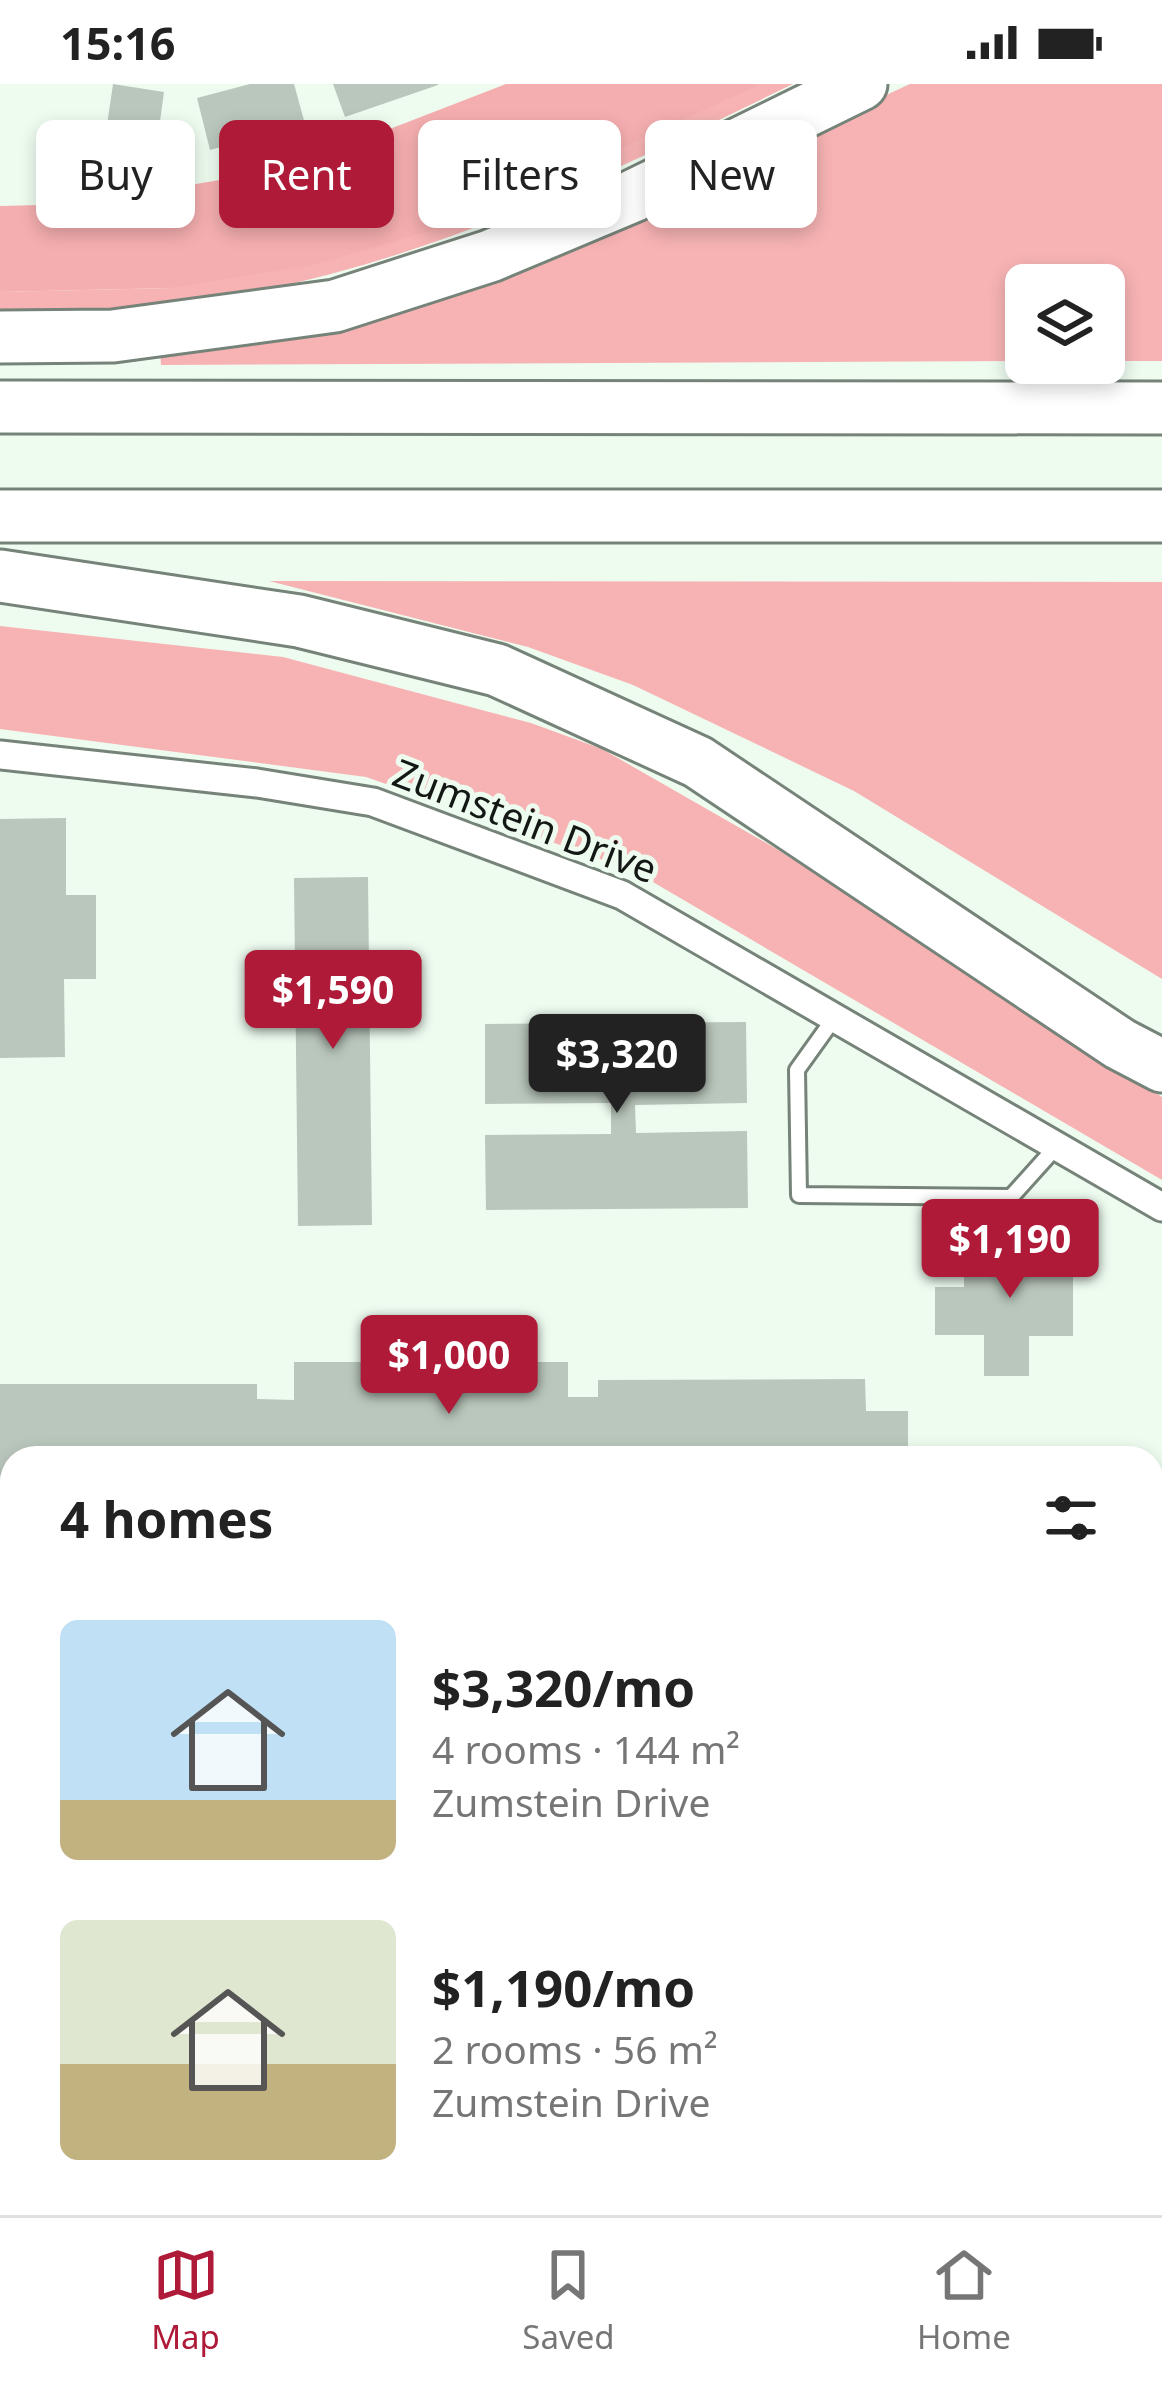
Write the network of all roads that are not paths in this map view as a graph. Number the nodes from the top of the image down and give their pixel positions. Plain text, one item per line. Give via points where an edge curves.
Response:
1 (861, 84) edge
2 (0, 337) edge
3 (0, 407) edge
4 (1162, 408) edge
5 (0, 516) edge
6 (1162, 516) edge
7 (0, 576) edge
8 (0, 755) edge
9 (835, 1017) junction
10 (1162, 1066) edge
11 (1056, 1147) junction
12 (1162, 1207) edge

1 - 2 highway via 633,196 490,256 335,306 112,336
3 - 4 highway
5 - 6 highway
7 - 10 highway via 299,621 497,670 698,762
8 - 9 street, Zumstein Drive via 373,802 622,895
9 - 11 street, Zumstein Drive
9 - 11 lane via 797,1070 799,1195 1011,1197
11 - 12 street, Zumstein Drive

